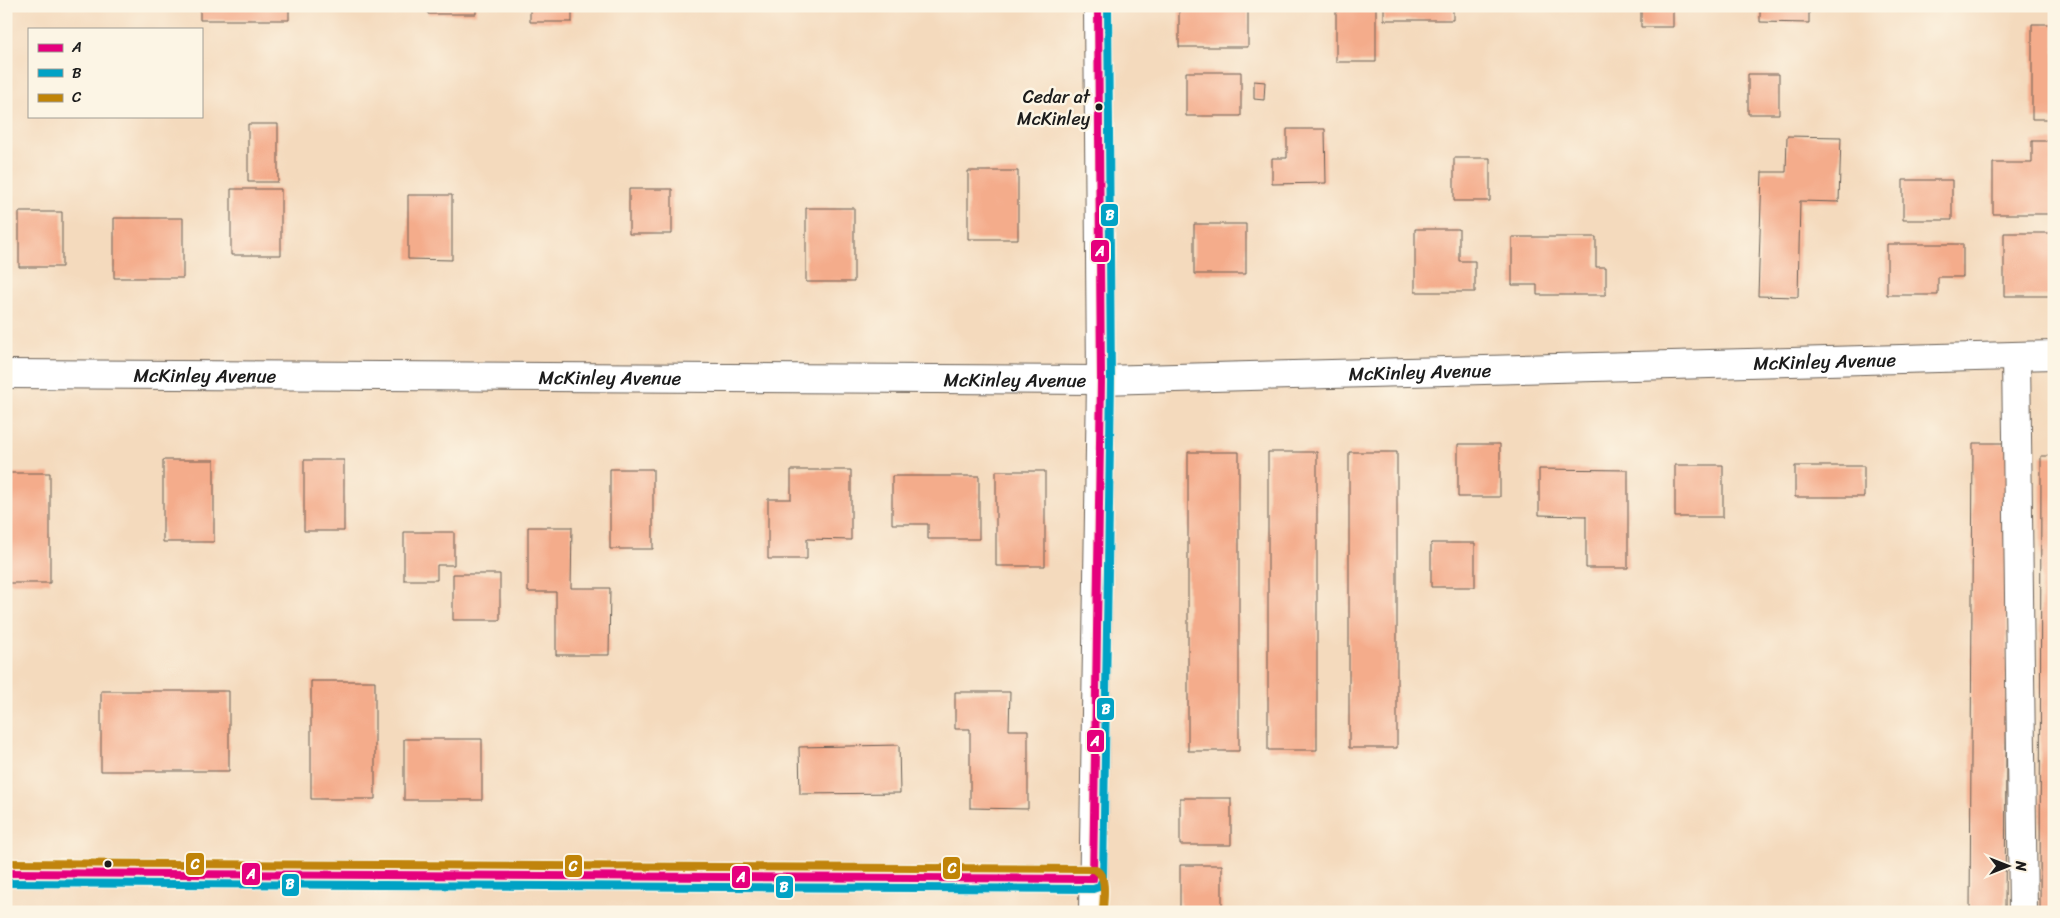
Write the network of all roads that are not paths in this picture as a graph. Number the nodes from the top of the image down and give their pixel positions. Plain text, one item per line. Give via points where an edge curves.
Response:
1 (1098, 6) edge
2 (2054, 355) edge
3 (2016, 356) junction
4 (6, 374) edge
5 (1101, 380) junction
6 (6, 873) edge
7 (1093, 879) junction
8 (1093, 912) edge
9 (2023, 912) edge

1 - 5 street
2 - 3 street, McKinley Avenue
3 - 5 street, McKinley Avenue
3 - 9 street
4 - 5 street, McKinley Avenue
5 - 7 street
6 - 7 street
7 - 8 street

